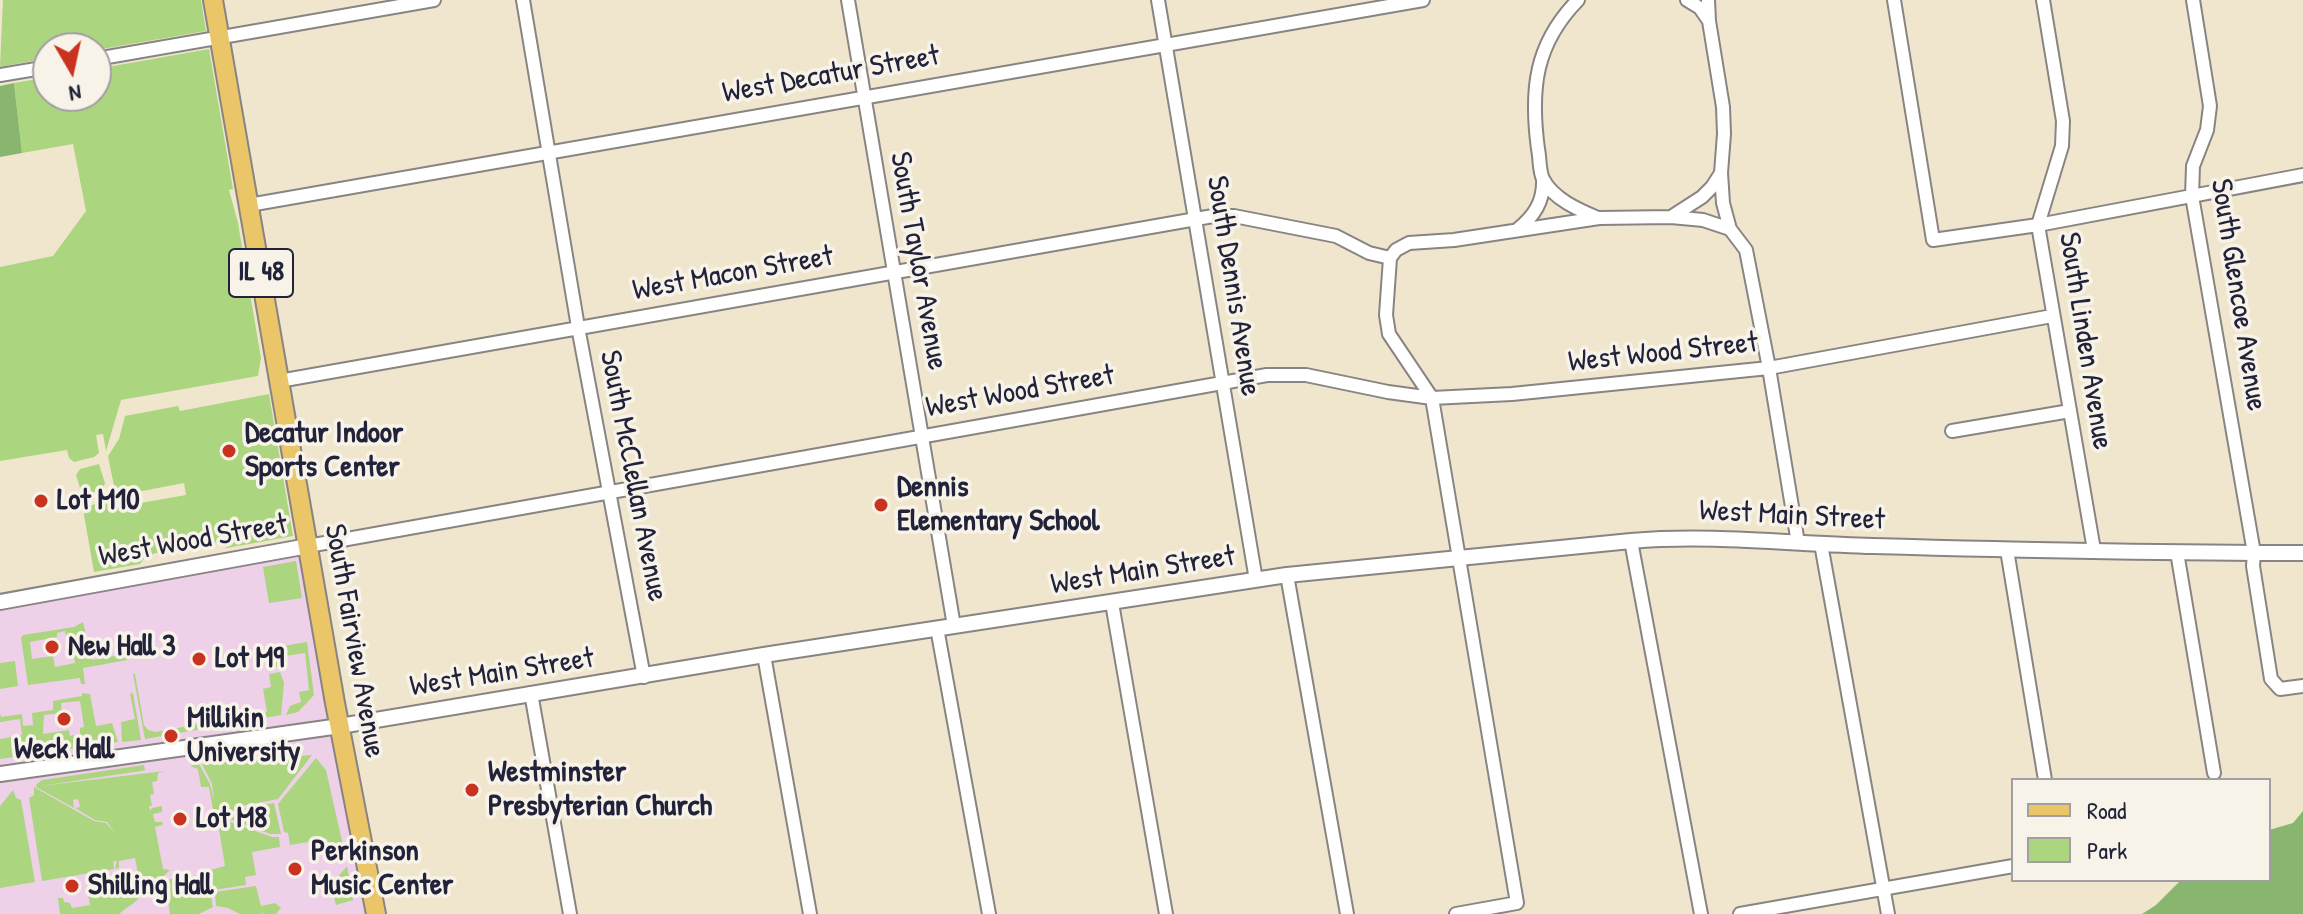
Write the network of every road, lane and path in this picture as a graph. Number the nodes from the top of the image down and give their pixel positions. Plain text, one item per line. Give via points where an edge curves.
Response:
1 (213, 0) edge
2 (434, 0) edge
3 (523, 0) edge
4 (848, 0) edge
5 (1158, 0) edge
6 (1423, 0) edge
7 (1578, 0) edge
8 (1687, 0) edge
9 (1708, 0) edge
10 (1894, 0) edge
11 (2043, 0) edge
12 (2193, 0) edge
13 (1709, 21) junction
14 (219, 38) junction
15 (1166, 43) junction
16 (112, 56) edge
17 (32, 70) edge
18 (0, 75) edge
19 (862, 96) junction
20 (550, 152) junction
21 (1721, 173) junction
22 (2303, 175) edge
23 (1543, 179) junction
24 (2192, 196) junction
25 (249, 205) junction
26 (1671, 217) junction
27 (1599, 218) junction
28 (1196, 220) junction
29 (2038, 225) junction
30 (1730, 229) junction
31 (1517, 230) junction
32 (1390, 258) junction
33 (894, 273) junction
34 (2052, 316) junction
35 (578, 327) junction
36 (1769, 368) junction
37 (279, 381) junction
38 (1223, 383) junction
39 (1432, 398) junction
40 (2070, 411) junction
41 (1952, 431) dead end
42 (923, 436) junction
43 (610, 493) junction
44 (1631, 541) junction
45 (1798, 543) junction
46 (1821, 544) junction
47 (308, 546) junction
48 (2007, 550) junction
49 (2094, 550) junction
50 (2177, 552) junction
51 (2254, 553) junction
52 (2303, 553) edge
53 (1460, 558) junction
54 (1287, 575) junction
55 (1256, 580) junction
56 (0, 602) edge
57 (1112, 603) junction
58 (954, 626) junction
59 (937, 628) junction
60 (764, 655) junction
61 (644, 677) junction
62 (2303, 686) edge
63 (531, 693) junction
64 (340, 726) junction
65 (2214, 773) dead end
66 (0, 774) edge
67 (2045, 778) edge
68 (2011, 866) edge
69 (1883, 889) junction
70 (376, 914) edge
71 (570, 914) edge
72 (810, 914) edge
73 (989, 914) edge
74 (1166, 914) edge
75 (1347, 914) edge
76 (1456, 914) edge
77 (1701, 914) edge
78 (1740, 914) edge
79 (1888, 914) edge

1 - 14 main road, South Fairview Avenue / IL 48
2 - 14 street
3 - 20 street, South McClellan Avenue
4 - 19 street, South Taylor Avenue
5 - 15 street, South Dennis Avenue
6 - 15 street, West Decatur Street
7 - 23 street via 1554,27 1541,54 1535,128
8 - 13 street
9 - 13 street
10 - 29 street via 1933,240
11 - 29 street, South Linden Avenue via 2063,121 2062,146
12 - 24 street, South Glencoe Avenue via 2210,106 2193,166
13 - 21 street via 1723,107
14 - 16 street
14 - 25 main road, South Fairview Avenue / IL 48
15 - 19 street, West Decatur Street
15 - 28 street, South Dennis Avenue
17 - 18 street
19 - 20 street, West Decatur Street
19 - 33 street, South Taylor Avenue
20 - 25 street, West Decatur Street
20 - 35 street, South McClellan Avenue
21 - 26 street via 1702,197
21 - 30 street
22 - 24 street
23 - 27 street via 1560,198
23 - 31 street via 1539,206
24 - 29 street
24 - 51 street, South Glencoe Avenue
25 - 37 main road, South Fairview Avenue / IL 48
26 - 27 street
26 - 30 street
27 - 31 street
28 - 32 street, West Macon Street via 1234,216 1336,236
28 - 33 street, West Macon Street
28 - 38 street, South Dennis Avenue
29 - 34 street, South Linden Avenue
30 - 36 street via 1746,250
31 - 32 street via 1409,243
32 - 39 street via 1389,334
33 - 35 street, West Macon Street
33 - 42 street, South Taylor Avenue
34 - 36 street, West Wood Street
34 - 40 street, South Linden Avenue
35 - 37 street, West Macon Street
35 - 43 street, South McClellan Avenue
36 - 39 street, West Wood Street
36 - 45 street
37 - 47 main road, South Fairview Avenue / IL 48
38 - 39 street, West Wood Street via 1286,373
38 - 42 street, West Wood Street
38 - 55 street, South Dennis Avenue
39 - 53 street
40 - 41 street
40 - 49 street, South Linden Avenue
42 - 43 street, West Wood Street
42 - 58 street, South Taylor Avenue
43 - 47 street, West Wood Street
43 - 61 street, South McClellan Avenue
44 - 45 street, West Main Street via 1681,537
44 - 53 street, West Main Street
44 - 77 street
45 - 46 street, West Main Street
46 - 48 street, West Main Street
46 - 69 street
47 - 56 street, West Wood Street
47 - 64 main road, South Fairview Avenue / IL 48
48 - 49 street, West Main Street
48 - 67 street
49 - 50 street, West Main Street
50 - 51 street, West Main Street
50 - 65 street
51 - 52 street, West Main Street
51 - 62 street, South Glencoe Avenue via 2271,679 2280,689
53 - 54 street, West Main Street
53 - 76 street via 1517,903
54 - 55 street, West Main Street
54 - 75 street
55 - 57 street, West Main Street
57 - 58 street, West Main Street
57 - 74 street
58 - 59 street, West Main Street
59 - 60 street, West Main Street
59 - 73 street
60 - 61 street, West Main Street
60 - 72 street
61 - 63 street, West Main Street
63 - 64 street, West Main Street
63 - 71 street
64 - 66 street, West Main Street
64 - 70 main road, South Fairview Avenue / IL 48
68 - 69 street
69 - 78 street
69 - 79 street

